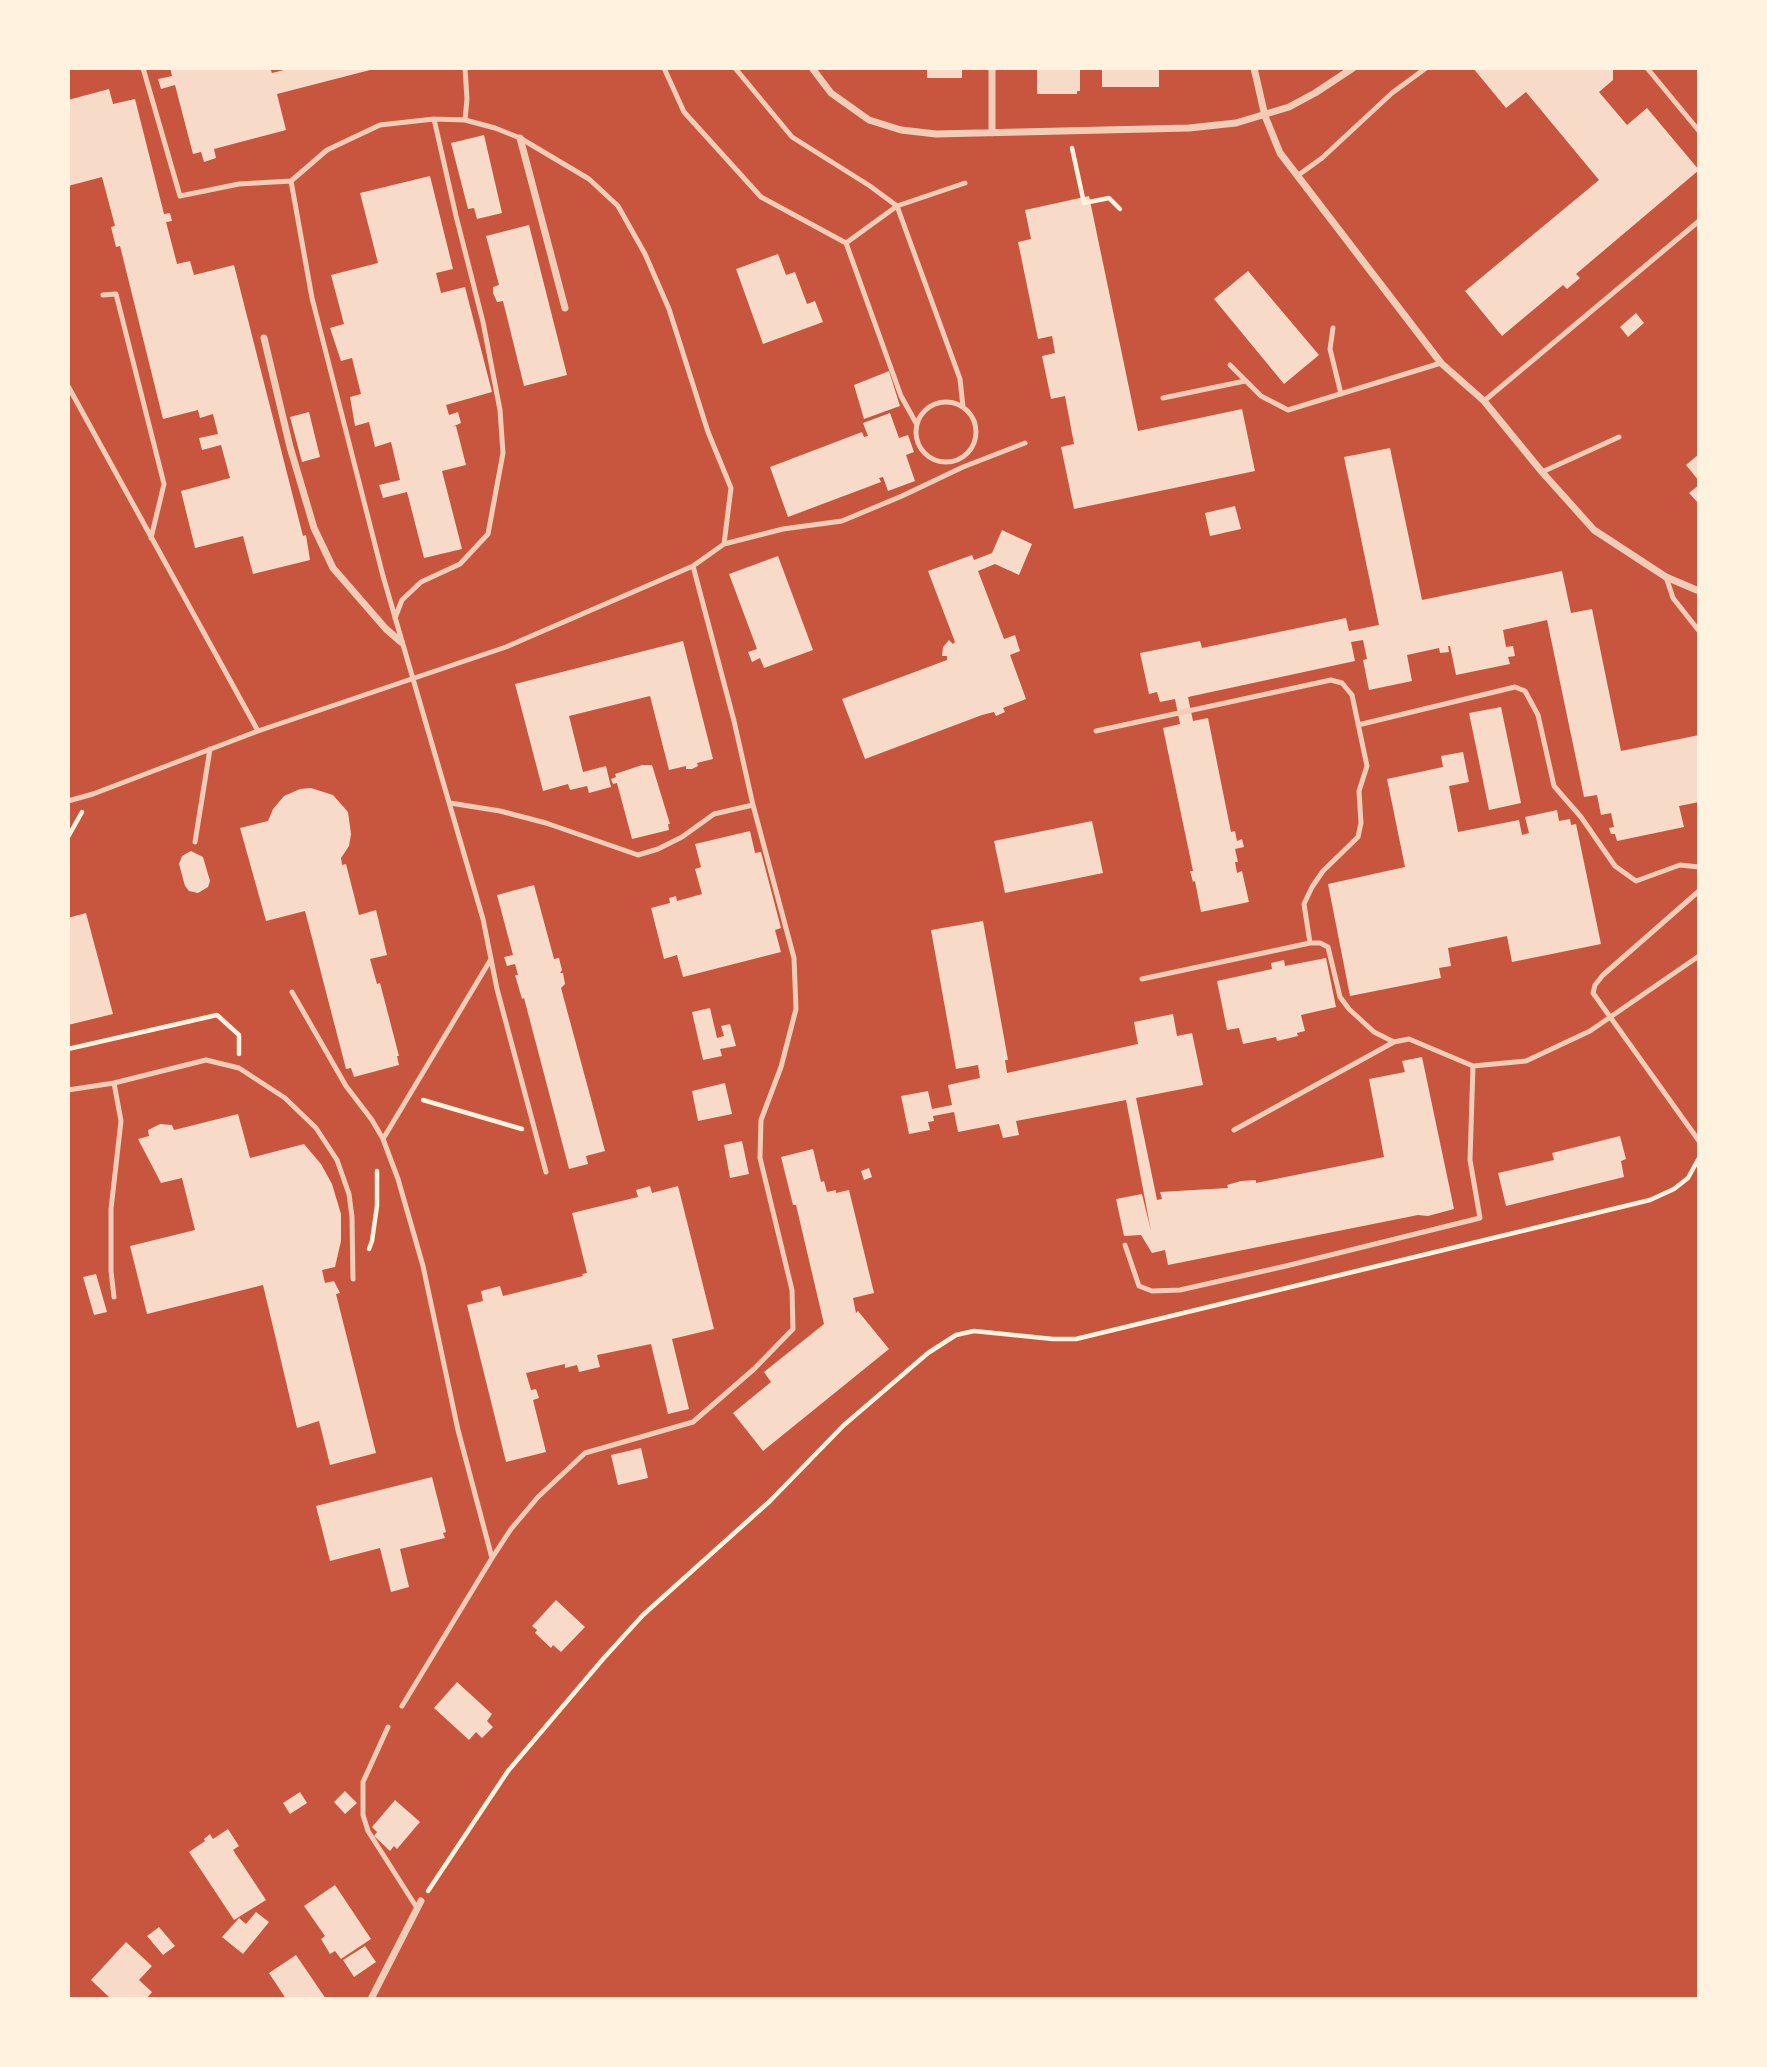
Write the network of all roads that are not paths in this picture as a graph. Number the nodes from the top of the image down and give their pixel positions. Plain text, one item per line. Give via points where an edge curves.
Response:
1 (143, 68) edge
2 (465, 68) edge
3 (664, 68) edge
4 (736, 68) edge
5 (812, 68) edge
6 (992, 68) edge
7 (1254, 68) edge
8 (1353, 68) edge
9 (1426, 68) edge
10 (1647, 68) edge
11 (1265, 116) junction
12 (434, 119) junction
13 (465, 120) junction
14 (1699, 131) edge
15 (992, 133) junction
16 (520, 138) junction
17 (1297, 176) junction
18 (291, 181) junction
19 (965, 183) dead end
20 (897, 206) junction
21 (1699, 221) edge
22 (846, 243) junction
23 (103, 295) dead end
24 (565, 308) dead end
25 (1333, 328) dead end
26 (264, 338) dead end
27 (1441, 363) junction
28 (1230, 365) dead end
29 (1246, 381) junction
30 (68, 386) edge
31 (1341, 394) junction
32 (1163, 398) dead end
33 (1484, 401) junction
34 (963, 407) junction
35 (916, 423) junction
36 (1619, 437) dead end
37 (1025, 443) dead end
38 (958, 459) junction
39 (963, 467) junction
40 (1542, 472) junction
41 (150, 538) junction
42 (724, 544) junction
43 (693, 566) junction
44 (1666, 577) junction
45 (1699, 591) edge
46 (394, 619) junction
47 (1699, 631) edge
48 (401, 642) junction
49 (411, 680) junction
50 (1358, 725) junction
51 (258, 731) junction
52 (1096, 731) dead end
53 (210, 749) junction
54 (68, 801) edge
55 (450, 803) junction
56 (753, 805) junction
57 (195, 842) dead end
58 (1699, 867) edge
59 (1699, 891) edge
60 (1310, 943) junction
61 (1699, 956) edge
62 (491, 959) junction
63 (1142, 979) dead end
64 (292, 992) dead end
65 (1611, 1016) junction
66 (1394, 1042) junction
67 (1474, 1066) junction
68 (114, 1083) junction
69 (68, 1090) edge
70 (1234, 1130) dead end
71 (383, 1139) junction
72 (1699, 1141) edge
73 (546, 1172) dead end
74 (1125, 1245) dead end
75 (353, 1279) dead end
76 (114, 1297) dead end
77 (492, 1558) junction
78 (402, 1706) dead end
79 (388, 1727) dead end
80 (419, 1904) joint
81 (371, 1999) edge

1 - 18 lane via 180,196 239,184
2 - 13 lane
3 - 22 lane via 684,112 761,197
4 - 20 lane via 792,136
5 - 15 street via 843,103 883,126 919,134
6 - 15 street
7 - 11 street
8 - 11 street via 1315,93
9 - 17 lane
10 - 14 lane
11 - 15 street via 1189,128
11 - 17 street via 1280,153
12 - 13 lane
12 - 18 lane via 380,125 327,150
12 - 46 lane via 483,322 500,410 503,453 488,534 460,564 421,582 402,600
13 - 16 lane
16 - 24 street
16 - 42 lane via 589,179 618,206 645,254 731,488
17 - 27 street
18 - 46 lane via 312,298
19 - 20 lane
20 - 22 lane
20 - 34 lane via 960,379
21 - 33 lane
22 - 35 lane via 901,396
23 - 41 lane via 116,294 164,484
25 - 31 lane via 1330,349
26 - 48 street via 314,528 333,568
27 - 31 lane
27 - 33 street
28 - 29 lane
29 - 31 lane via 1261,396 1288,410
29 - 32 lane
30 - 41 lane
33 - 40 street
34 - 35 lane via 946,401 933,404
34 - 38 lane via 971,414 976,434 969,451
35 - 38 lane via 916,440 927,456 944,462
36 - 40 lane
37 - 39 lane
38 - 39 lane
39 - 42 lane via 842,521
40 - 44 street via 1594,530
41 - 51 lane
42 - 43 lane
43 - 49 lane via 506,646
43 - 56 lane
44 - 45 street
44 - 47 lane via 1673,598
46 - 48 lane
48 - 49 lane
49 - 51 lane
49 - 55 lane
50 - 52 lane via 1352,695 1342,683 1331,680
50 - 58 lane via 1516,687 1525,691 1538,715 1554,786 1615,866 1636,881 1681,865
50 - 60 lane via 1367,765 1359,791 1361,823 1358,836 1323,871 1304,904
51 - 53 lane
53 - 54 lane
53 - 57 lane
55 - 56 lane via 546,823 638,855 682,837 714,814
55 - 62 lane
56 - 77 lane via 794,958 796,1009 761,1120 760,1158 792,1290 793,1329 693,1422 585,1453 538,1497
59 - 65 lane via 1595,985 1597,1002
60 - 63 lane
60 - 66 lane via 1328,947 1340,997 1349,1009 1374,1032
61 - 65 lane
62 - 71 lane
62 - 73 lane
64 - 71 lane via 346,1086
65 - 67 lane via 1526,1061
65 - 72 lane
66 - 67 lane via 1409,1039
66 - 70 lane
67 - 74 lane via 1470,1160 1480,1218 1180,1290 1152,1291 1139,1286
68 - 69 lane
68 - 75 lane via 206,1060 239,1068 285,1098 316,1128 337,1160 349,1194
68 - 76 lane via 121,1121 111,1209
71 - 77 lane via 423,1266 458,1430
77 - 78 lane
79 - 80 lane via 363,1782 363,1815 368,1831
80 - 81 street

